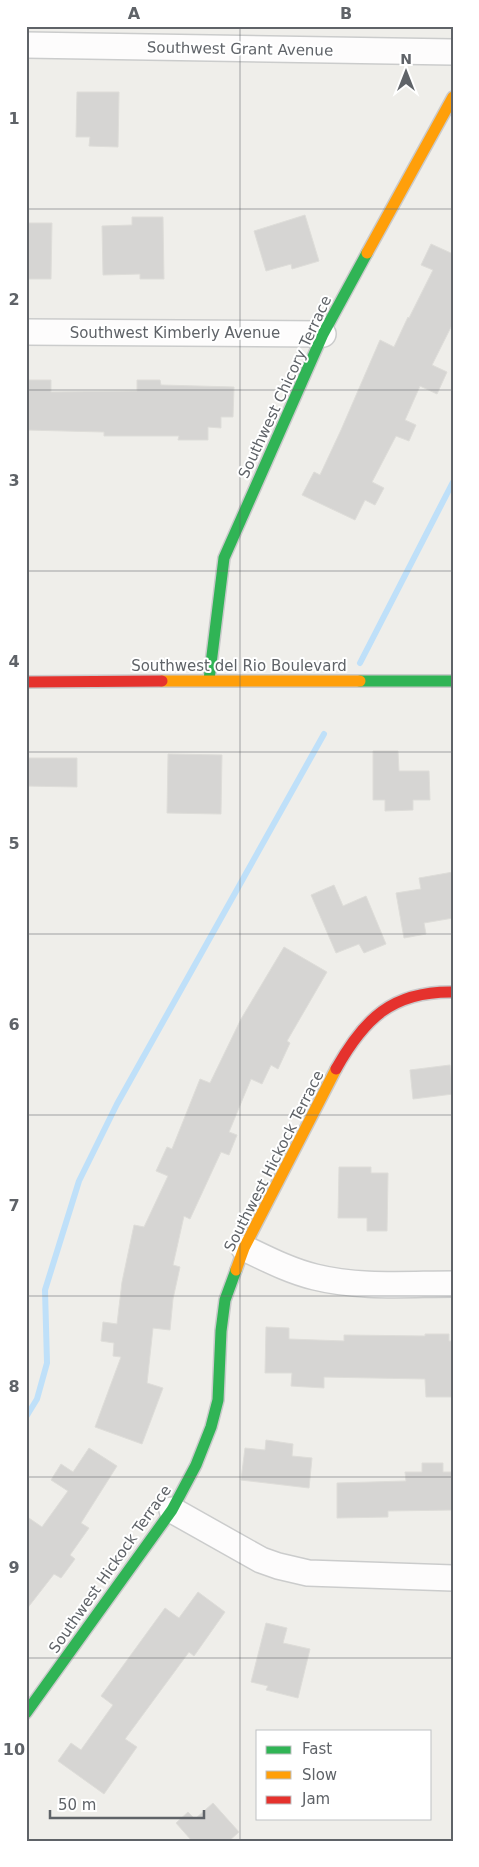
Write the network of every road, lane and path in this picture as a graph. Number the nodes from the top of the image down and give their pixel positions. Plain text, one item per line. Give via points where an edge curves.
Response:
1 (26, 46) edge
2 (453, 52) edge
3 (453, 97) edge
4 (26, 332) edge
5 (323, 334) junction
6 (209, 680) junction
7 (453, 681) edge
8 (26, 682) edge
9 (453, 992) edge
10 (244, 1248) junction
11 (453, 1284) edge
12 (172, 1510) junction
13 (453, 1578) edge
14 (26, 1713) edge

1 - 2 street, Southwest Grant Avenue
3 - 5 street, Southwest Chicory Terrace
4 - 5 street, Southwest Kimberly Avenue
5 - 6 street, Southwest Chicory Terrace via 224,558
6 - 7 street, Southwest del Rio Boulevard
6 - 8 street, Southwest del Rio Boulevard
9 - 10 street, Southwest Hickock Terrace via 397,1001 367,1023 338,1068
10 - 11 street via 285,1267 322,1278 368,1283
10 - 12 street, Southwest Hickock Terrace via 226,1300 221,1331 218,1400 211,1427 196,1465
12 - 13 street via 261,1560 278,1566 308,1573
12 - 14 street, Southwest Hickock Terrace

